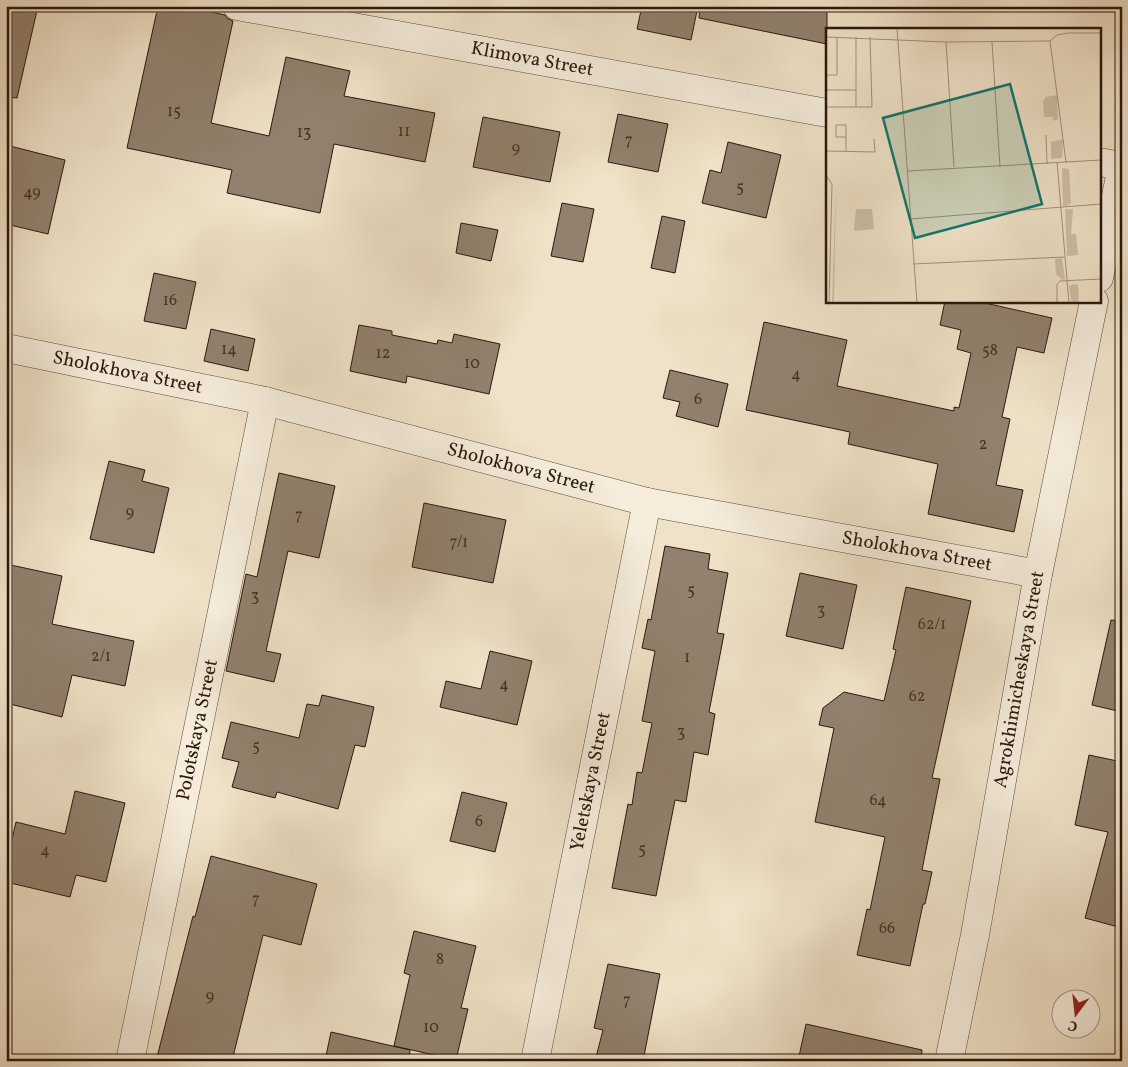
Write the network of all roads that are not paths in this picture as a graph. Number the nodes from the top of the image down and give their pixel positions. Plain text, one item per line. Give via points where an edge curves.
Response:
1 (237, 6) edge
2 (826, 113) edge
3 (1100, 162) edge
4 (1122, 167) edge
5 (1100, 273) edge
6 (1094, 302) edge
7 (6, 348) edge
8 (265, 401) junction
9 (647, 502) junction
10 (1038, 574) junction
11 (130, 1061) edge
12 (535, 1061) edge
13 (949, 1061) edge

1 - 2 street, Klimova Street
3 - 4 street
4 - 5 street
6 - 10 street, Agrokhimicheskaya Street
7 - 8 street, Sholokhova Street
8 - 9 street, Sholokhova Street
8 - 11 street, Polotskaya Street
9 - 10 street, Sholokhova Street
9 - 12 street, Yeletskaya Street
10 - 13 street, Agrokhimicheskaya Street via 975,935

